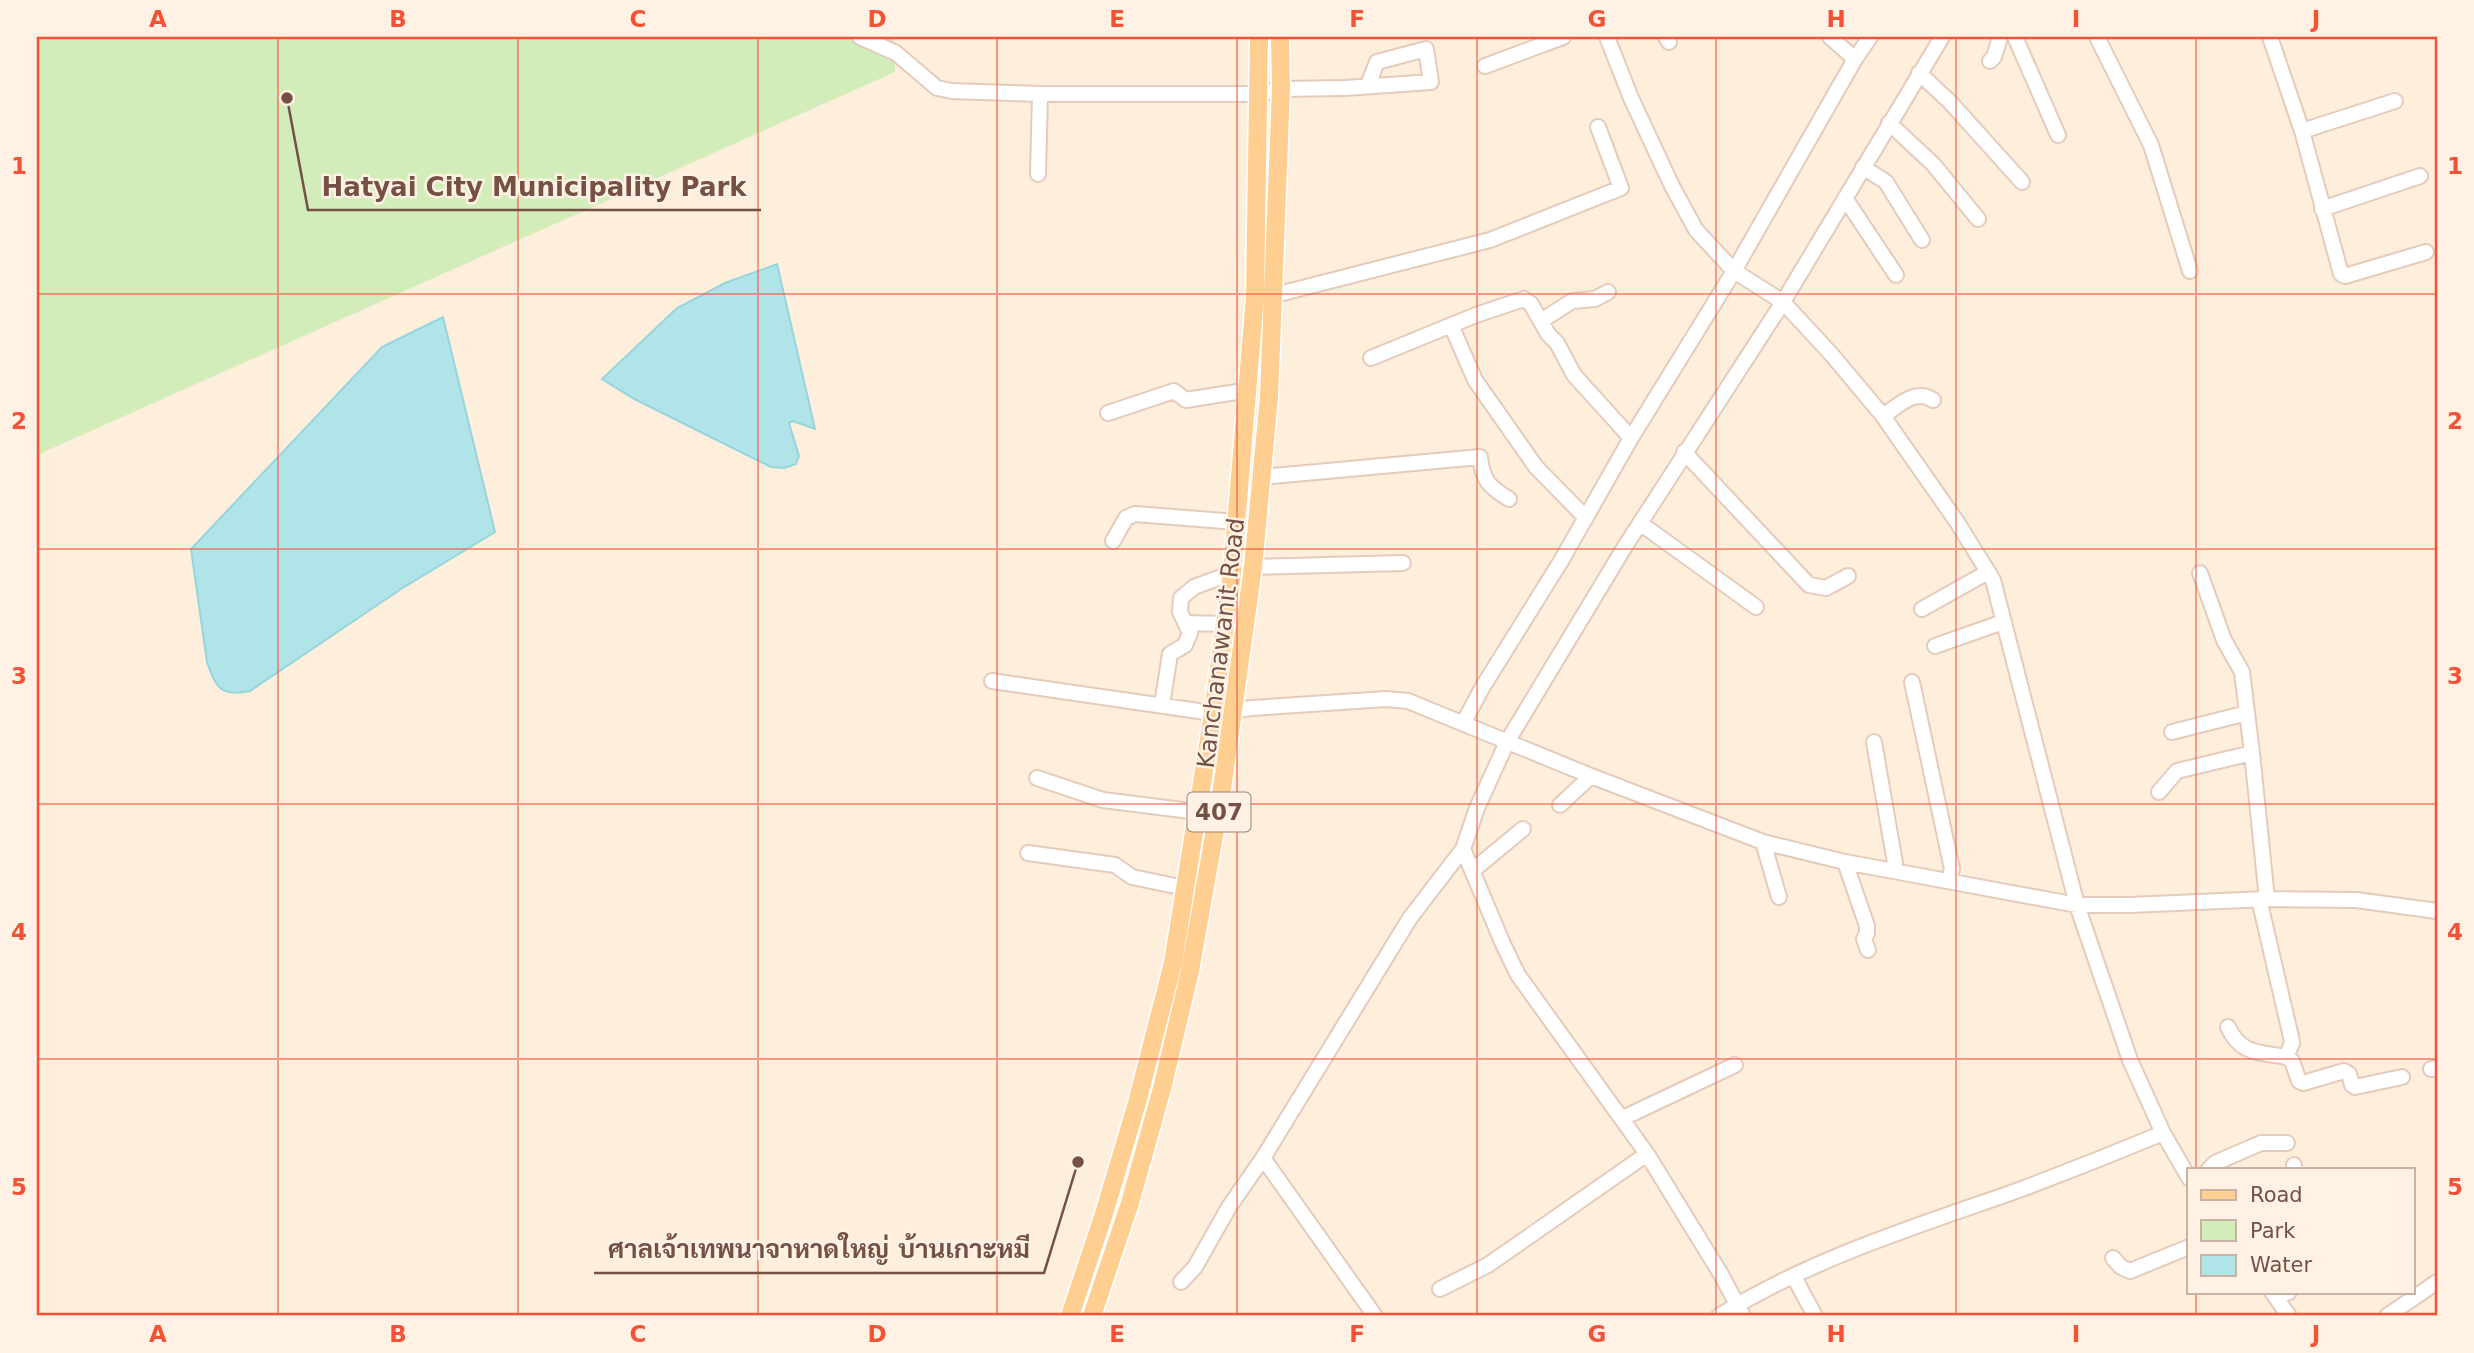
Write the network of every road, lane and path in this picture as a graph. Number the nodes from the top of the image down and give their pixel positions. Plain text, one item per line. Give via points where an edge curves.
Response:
1 (860, 37) edge
2 (1259, 37) edge
3 (1280, 37) edge
4 (1563, 37) edge
5 (1607, 37) edge
6 (1830, 37) edge
7 (1870, 37) edge
8 (1942, 37) edge
9 (2000, 37) edge
10 (2015, 37) edge
11 (2097, 37) edge
12 (2270, 37) edge
13 (1855, 59) junction
14 (1990, 61) dead end
15 (1485, 65) dead end
16 (1919, 73) junction
17 (1368, 85) dead end
18 (1281, 89) junction
19 (1040, 94) junction
20 (1258, 94) junction
21 (2395, 101) dead end
22 (1889, 123) junction
23 (1598, 127) dead end
24 (2302, 131) junction
25 (2058, 135) dead end
26 (1863, 167) junction
27 (1038, 174) dead end
28 (2420, 176) dead end
29 (2022, 182) dead end
30 (1845, 198) junction
31 (2322, 209) junction
32 (1978, 219) dead end
33 (1922, 240) dead end
34 (2426, 252) dead end
35 (1734, 271) junction
36 (2190, 271) dead end
37 (1896, 275) dead end
38 (1608, 292) dead end
39 (1275, 295) junction
40 (1783, 302) junction
41 (1541, 321) junction
42 (1451, 325) junction
43 (1371, 358) dead end
44 (1248, 390) junction
45 (1933, 400) dead end
46 (1108, 413) dead end
47 (1883, 416) junction
48 (1630, 438) junction
49 (1684, 452) junction
50 (1262, 477) junction
51 (1510, 499) dead end
52 (1586, 518) junction
53 (1237, 522) junction
54 (1640, 523) junction
55 (1113, 541) dead end
56 (1403, 563) dead end
57 (1253, 567) junction
58 (1988, 572) junction
59 (1232, 573) junction
60 (2200, 573) dead end
61 (1848, 576) dead end
62 (1756, 607) dead end
63 (1922, 609) dead end
64 (2003, 622) junction
65 (1186, 624) junction
66 (1226, 624) junction
67 (1935, 646) dead end
68 (992, 681) dead end
69 (1912, 682) dead end
70 (1162, 705) junction
71 (1232, 710) junction
72 (1212, 713) junction
73 (2247, 713) junction
74 (1464, 722) junction
75 (2172, 732) dead end
76 (1507, 742) junction
77 (1874, 742) dead end
78 (2252, 753) junction
79 (1591, 776) junction
80 (1037, 778) dead end
81 (2159, 792) dead end
82 (1560, 805) dead end
83 (1198, 812) junction
84 (1523, 829) dead end
85 (1763, 842) junction
86 (1464, 849) junction
87 (1028, 853) dead end
88 (1844, 862) junction
89 (1894, 870) junction
90 (1472, 871) junction
91 (1950, 880) junction
92 (1185, 888) junction
93 (1779, 897) dead end
94 (2263, 899) junction
95 (2077, 905) junction
96 (2437, 911) edge
97 (1868, 950) dead end
98 (2228, 1027) dead end
99 (2286, 1057) junction
100 (1735, 1065) dead end
101 (2402, 1077) dead end
102 (1623, 1118) junction
103 (2163, 1133) junction
104 (2287, 1143) dead end
105 (1647, 1154) junction
106 (1263, 1158) junction
107 (2210, 1168) edge
108 (2187, 1175) edge
109 (2187, 1248) edge
110 (2113, 1258) dead end
111 (1794, 1277) junction
112 (1181, 1282) dead end
113 (2437, 1282) edge
114 (1440, 1289) dead end
115 (2279, 1294) edge
116 (1740, 1311) edge
117 (1070, 1316) edge
118 (1092, 1316) edge
119 (1375, 1316) edge
120 (1719, 1316) edge
121 (1815, 1316) edge
122 (2289, 1316) edge
123 (2387, 1316) edge

1 - 19 street via 896,53 937,88
2 - 20 main road, Kanchanawanit Road
3 - 18 main road, Kanchanawanit Road
4 - 15 street
5 - 35 street via 1680,202 1696,230
6 - 13 street
7 - 13 street
8 - 16 street
9 - 14 street
10 - 25 street
11 - 36 street via 2151,145
12 - 24 street
13 - 35 street
16 - 22 street
16 - 29 street
17 - 18 street
18 - 20 street
18 - 39 main road, Kanchanawanit Road
19 - 20 street
19 - 27 street
20 - 44 main road, Kanchanawanit Road / 407 via 1255,296
21 - 24 street
22 - 26 street
22 - 32 street via 1933,164
23 - 39 street via 1621,188 1490,240
24 - 31 street
26 - 30 street
26 - 33 street via 1886,182
28 - 31 street
30 - 37 street
30 - 40 street
31 - 34 street via 2344,275
35 - 40 street
35 - 48 street
38 - 41 street via 1595,299 1572,301
39 - 50 main road, Kanchanawanit Road / 407
40 - 47 street
40 - 49 street
41 - 42 street via 1531,304 1522,299
41 - 48 street via 1573,375
42 - 43 street
42 - 52 street via 1475,380 1536,467
44 - 46 street via 1186,400 1174,391
44 - 53 main road, Kanchanawanit Road / 407
45 - 47 street via 1925,395 1912,397
47 - 58 street
48 - 52 street
49 - 54 street
49 - 61 street via 1809,585 1826,588
50 - 51 street via 1480,457 1483,475 1493,489
50 - 57 main road, Kanchanawanit Road / 407
52 - 74 street
53 - 55 street via 1135,514 1126,518
53 - 59 main road, Kanchanawanit Road / 407
54 - 62 street
54 - 76 street
56 - 57 street
57 - 71 main road, Kanchanawanit Road / 407
58 - 63 street
58 - 64 street
59 - 65 street via 1184,594 1179,607
59 - 66 main road, Kanchanawanit Road / 407
60 - 73 street via 2224,640 2242,672
64 - 67 street
64 - 95 street
65 - 66 street
65 - 70 street via 1189,639 1170,654
66 - 72 main road, Kanchanawanit Road / 407
68 - 70 street
69 - 91 street via 1952,869
70 - 72 street
71 - 72 street
71 - 74 street via 1394,699
71 - 118 main road, Kanchanawanit Road / 407 via 1190,971 1130,1203
72 - 83 main road, Kanchanawanit Road / 407
73 - 75 street
73 - 78 street
74 - 76 street
76 - 79 street
76 - 86 street via 1470,824
77 - 89 street
78 - 81 street via 2177,771
78 - 94 street
79 - 82 street
79 - 85 street
80 - 83 street via 1103,800
83 - 92 main road, Kanchanawanit Road / 407
84 - 90 street
85 - 88 street
85 - 93 street
86 - 90 street
86 - 106 street via 1410,918
87 - 92 street via 1115,865 1136,878
88 - 89 street
88 - 97 street via 1867,926 1864,939
89 - 91 street
90 - 102 street via 1518,975
91 - 95 street
92 - 117 main road, Kanchanawanit Road / 407 via 1173,963 1137,1103
94 - 95 street
94 - 96 street via 2356,900
94 - 99 street via 2292,1043
95 - 103 street via 2130,1060
98 - 99 street via 2245,1049
99 - 101 street via 2301,1083 2339,1071 2348,1074 2355,1087
100 - 102 street
102 - 105 street
103 - 108 street
103 - 111 street via 1871,1241
104 - 107 street via 2261,1143
105 - 114 street via 1488,1265
105 - 116 street
106 - 112 street via 1195,1268
106 - 119 street
109 - 110 street via 2130,1271
111 - 116 street
111 - 121 street
113 - 123 street
115 - 122 street
116 - 120 street

